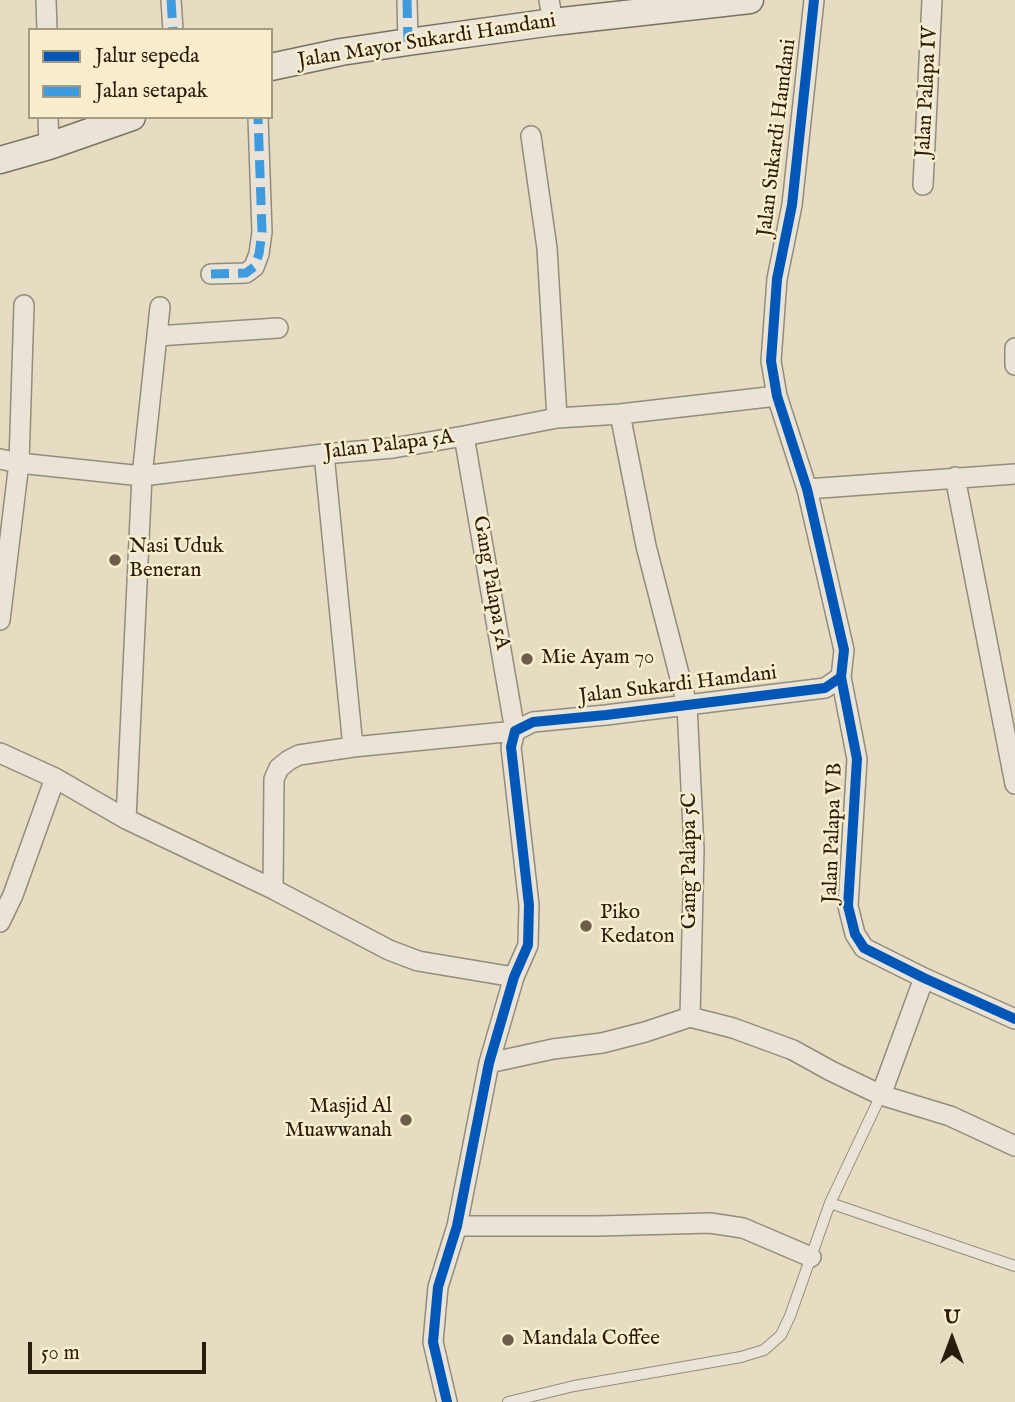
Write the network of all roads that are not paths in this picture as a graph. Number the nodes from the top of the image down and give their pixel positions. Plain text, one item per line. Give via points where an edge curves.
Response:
1 (46, 0) edge
2 (172, 0) edge
3 (407, 0) edge
4 (750, 0) edge
5 (814, 0) edge
6 (932, 0) edge
7 (551, 11) edge
8 (47, 28) edge
9 (173, 28) edge
10 (408, 42) junction
11 (273, 67) edge
12 (48, 119) edge
13 (126, 119) edge
14 (258, 119) edge
15 (531, 136) dead end
16 (49, 146) junction
17 (0, 160) edge
18 (923, 185) dead end
19 (211, 274) dead end
20 (24, 305) dead end
21 (160, 307) dead end
22 (278, 328) dead end
23 (158, 336) junction
24 (1015, 348) edge
25 (1015, 365) edge
26 (776, 396) junction
27 (620, 414) junction
28 (557, 418) junction
29 (464, 436) junction
30 (324, 454) junction
31 (10, 461) edge
32 (1015, 474) edge
33 (142, 476) junction
34 (955, 477) junction
35 (807, 489) junction
36 (0, 620) edge
37 (841, 677) junction
38 (687, 705) junction
39 (515, 731) junction
40 (353, 747) junction
41 (0, 753) edge
42 (55, 778) junction
43 (1015, 784) edge
44 (126, 819) junction
45 (273, 890) junction
46 (0, 922) edge
47 (514, 977) junction
48 (924, 978) junction
49 (690, 1017) junction
50 (1015, 1018) edge
51 (489, 1063) junction
52 (881, 1095) junction
53 (1015, 1146) edge
54 (831, 1203) junction
55 (457, 1226) junction
56 (811, 1257) junction
57 (1015, 1266) edge
58 (447, 1402) edge
59 (508, 1402) edge

1 - 8 street
2 - 9 street
3 - 10 street
4 - 7 street, Jalan Mayor Sukardi Hamdani
5 - 26 street, Jalan Sukardi Hamdani via 792,205 777,279 771,361
6 - 18 street, Jalan Palapa IV
7 - 10 street, Jalan Mayor Sukardi Hamdani
10 - 11 street, Jalan Mayor Sukardi Hamdani
12 - 16 street
13 - 16 street
14 - 19 street via 260,254 246,272
15 - 28 street via 547,248
16 - 17 street
20 - 31 street
21 - 23 street
22 - 23 street
23 - 33 street
24 - 25 street
26 - 27 street, Jalan Palapa 5A
26 - 35 street, Jalan Sukardi Hamdani
27 - 28 street, Jalan Palapa 5A
27 - 38 street, Gang Palapa 5C via 646,546
28 - 29 street, Jalan Palapa 5A
29 - 30 street, Jalan Palapa 5A
29 - 39 street, Gang Palapa 5A
30 - 33 street, Jalan Palapa 5A
30 - 40 street
31 - 33 street, Jalan Palapa 5A
31 - 36 street
32 - 34 street
33 - 44 street
34 - 35 street
34 - 43 street
35 - 37 street, Jalan Sukardi Hamdani via 844,650
37 - 38 street, Jalan Sukardi Hamdani via 825,688
37 - 48 street, Jalan Palapa V B via 857,759 848,906 855,934 864,948
38 - 39 street, Jalan Sukardi Hamdani via 533,722
38 - 49 street, Gang Palapa 5C via 694,849
39 - 40 street, Jalan Sukardi Hamdani
39 - 47 street via 511,747 529,905 528,945
40 - 45 street, Jalan Sukardi Hamdani via 299,755 279,768 274,779
41 - 42 street
42 - 44 street
42 - 46 street
44 - 45 street
45 - 47 street via 418,961
47 - 51 street
48 - 50 street, Jalan Palapa V B
48 - 52 street
49 - 51 street via 602,1043
49 - 52 street via 793,1050
51 - 55 street
52 - 53 street via 950,1116
52 - 54 lane
54 - 56 lane
54 - 57 lane
55 - 56 street via 709,1223 743,1228
55 - 58 street via 438,1287 433,1342
56 - 59 lane via 781,1335 764,1350

